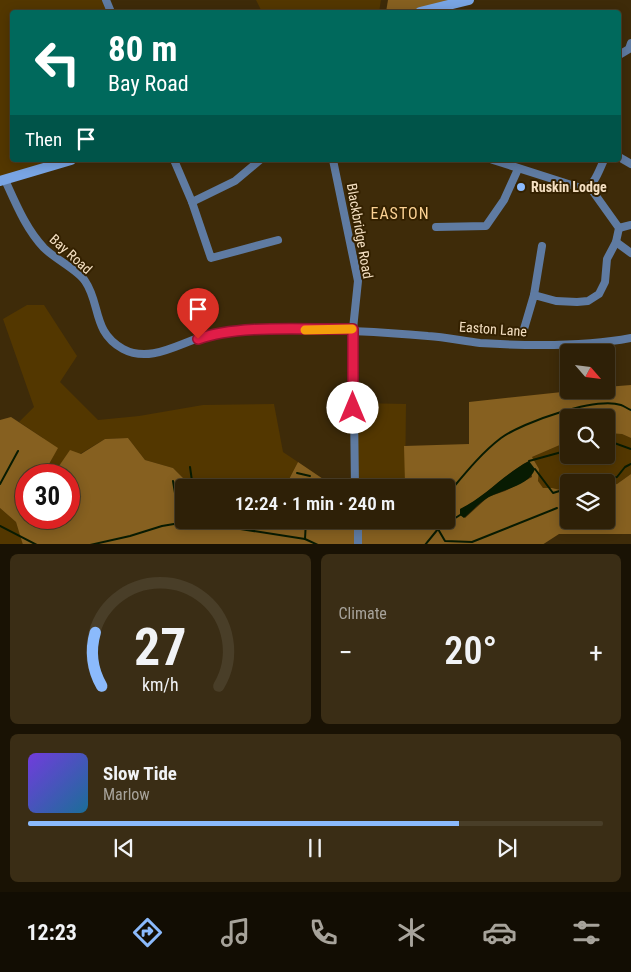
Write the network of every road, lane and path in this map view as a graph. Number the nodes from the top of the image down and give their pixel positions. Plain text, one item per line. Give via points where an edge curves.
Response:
1 (469, 0) edge
2 (428, 10) edge
3 (64, 162) edge
4 (175, 162) edge
5 (258, 162) edge
6 (333, 162) edge
7 (499, 162) edge
8 (603, 162) edge
9 (518, 169) junction
10 (2, 181) edge
11 (589, 186) junction
12 (192, 202) junction
13 (631, 225) edge
14 (436, 227) dead end
15 (619, 228) junction
16 (278, 240) dead end
17 (616, 242) junction
18 (542, 246) dead end
19 (631, 253) edge
20 (534, 295) junction
21 (353, 329) junction
22 (524, 329) dead end
23 (631, 338) edge
24 (355, 479) edge
25 (358, 529) edge
26 (358, 544) edge

1 - 2 street
3 - 10 street
4 - 12 street
5 - 12 street via 234,181
6 - 21 street, Blackbridge Road via 358,281
7 - 9 street
8 - 11 street
9 - 11 street via 578,188
9 - 14 street via 504,200 486,226
10 - 21 street, Bay Road via 28,228 45,248 85,281 103,331 134,354 172,349 211,334
11 - 15 street
12 - 16 street via 211,258
13 - 15 street
15 - 17 street
17 - 19 street
17 - 20 street via 607,259 605,282 599,294 588,301 577,302
18 - 20 street
20 - 22 street
21 - 23 street, Easton Lane via 479,343 533,344
21 - 24 street, Blackbridge Road
25 - 26 street

